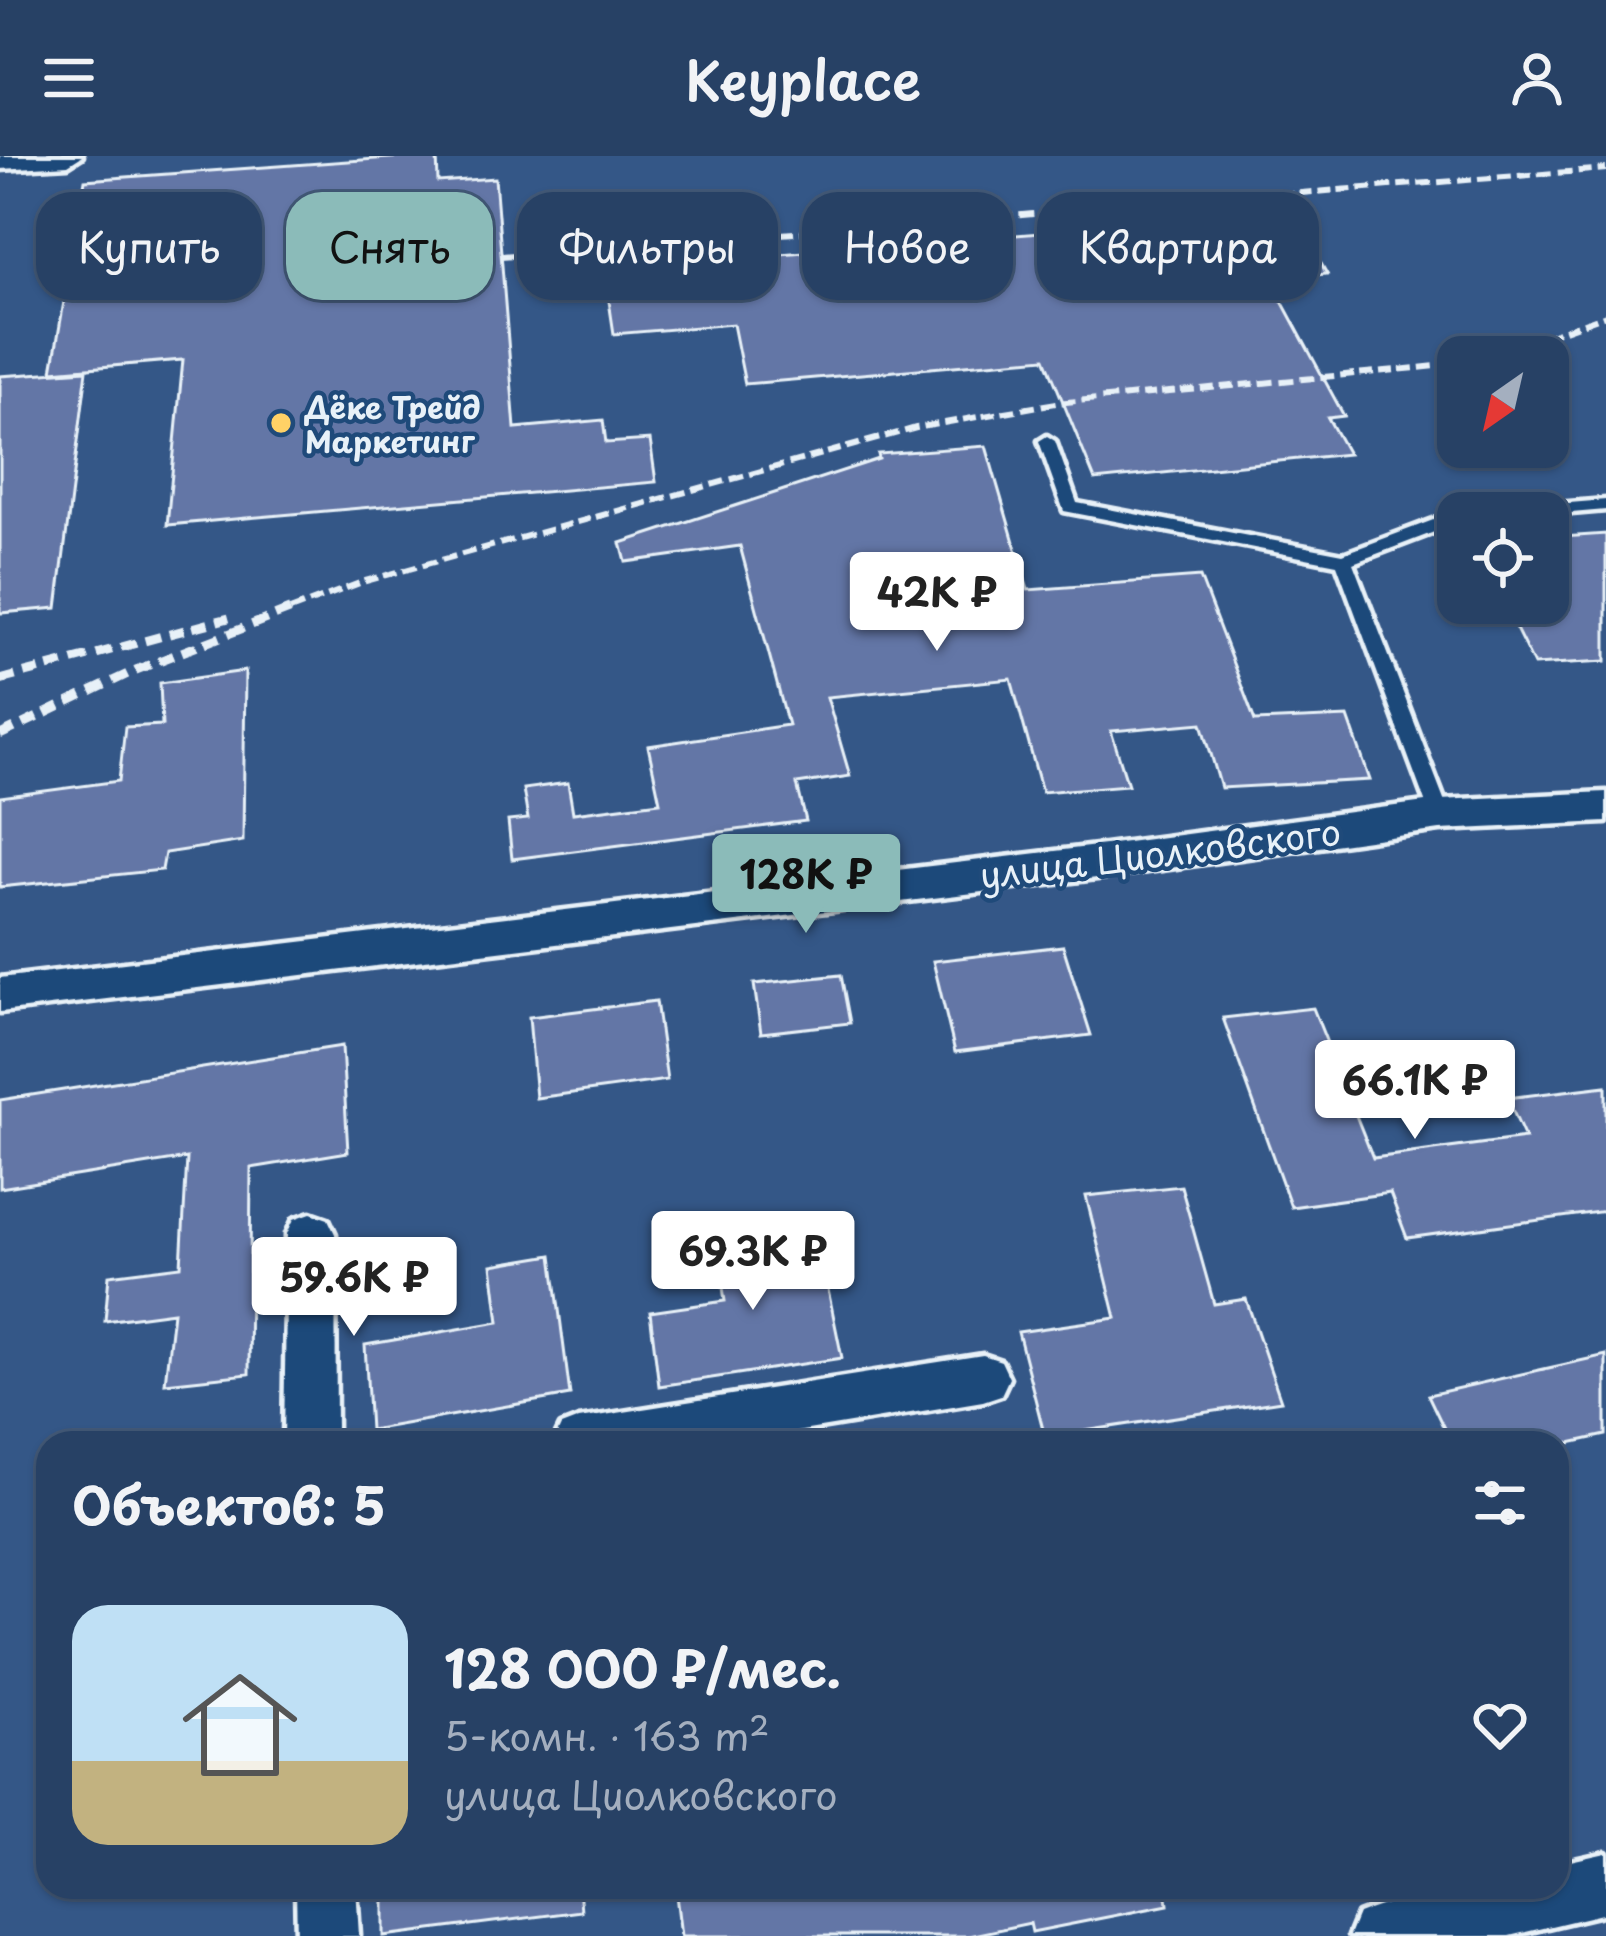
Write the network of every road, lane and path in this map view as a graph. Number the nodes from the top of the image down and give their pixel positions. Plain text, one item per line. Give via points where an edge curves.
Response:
1 (68, 156) edge
2 (0, 160) edge
3 (1047, 441) dead end
4 (1606, 506) edge
5 (1569, 509) edge
6 (1437, 525) edge
7 (1344, 560) junction
8 (1606, 807) edge
9 (1440, 815) junction
10 (0, 995) edge
11 (311, 1234) dead end
12 (983, 1378) dead end
13 (310, 1431) edge
14 (654, 1431) edge
15 (1606, 1883) edge
16 (1569, 1892) edge
17 (326, 1899) edge
18 (1538, 1899) edge
19 (328, 1936) edge
20 (1380, 1936) edge

1 - 2 street
3 - 7 lane via 1070,507
4 - 5 lane
6 - 7 lane
7 - 9 lane
8 - 9 street, улица Циолковского
9 - 10 street, улица Циолковского
11 - 13 street
12 - 14 street
15 - 16 street
17 - 19 street
18 - 20 street

